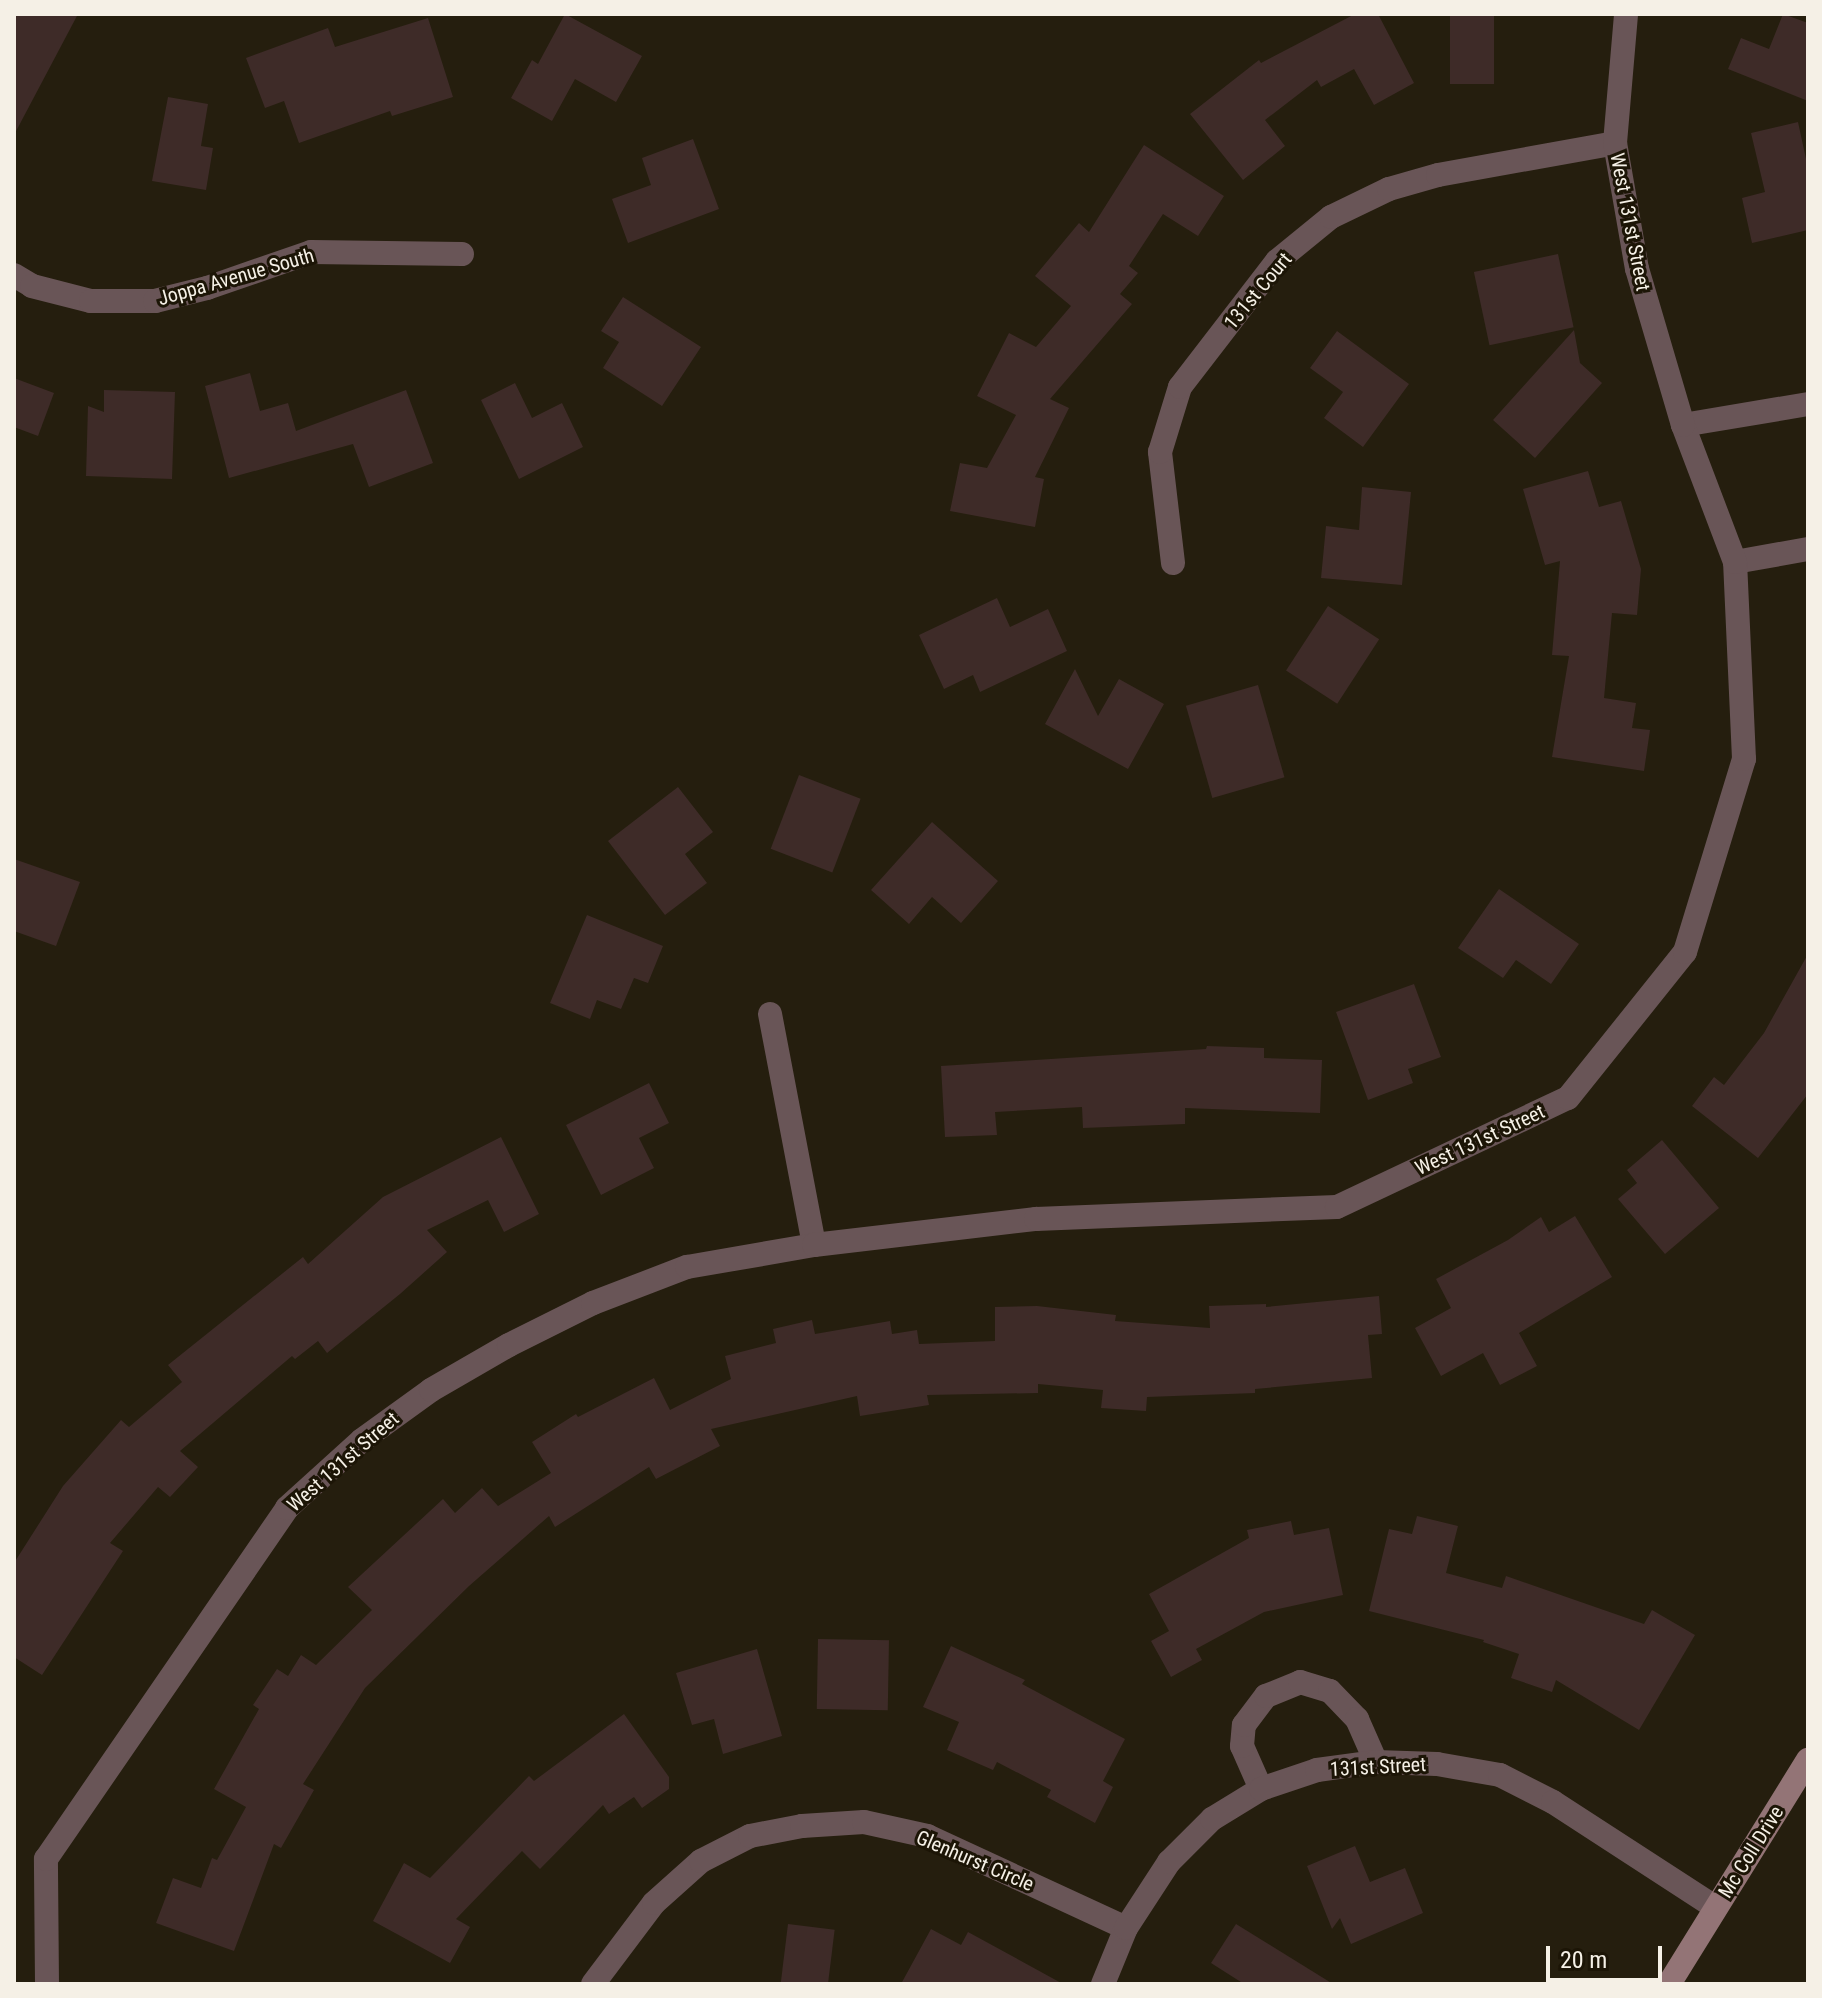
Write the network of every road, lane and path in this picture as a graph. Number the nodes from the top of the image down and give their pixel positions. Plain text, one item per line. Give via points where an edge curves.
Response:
1 (1626, 14) edge
2 (1615, 143) junction
3 (462, 254) dead end
4 (14, 275) edge
5 (1808, 404) edge
6 (1683, 425) junction
7 (1808, 549) edge
8 (1735, 562) junction
9 (1173, 563) dead end
10 (770, 1014) dead end
11 (814, 1245) junction
12 (1808, 1760) edge
13 (1376, 1762) junction
14 (1261, 1789) junction
15 (1716, 1908) junction
16 (1126, 1928) junction
17 (47, 1984) edge
18 (593, 1984) edge
19 (1103, 1984) edge
20 (1669, 1984) edge

1 - 2 street, West 131st Street
2 - 6 street, West 131st Street via 1637,269
2 - 9 street, 131st Court via 1389,189 1331,217 1277,261 1180,387 1160,452
3 - 4 street, Joppa Avenue South via 311,252 155,301 91,301 32,286
5 - 6 street
6 - 8 street, West 131st Street
7 - 8 street
8 - 11 street, West 131st Street via 1744,759 1685,952 1568,1098 1337,1207 1036,1219
10 - 11 street
11 - 17 street, West 131st Street via 687,1267 593,1303 420,1398 362,1440 287,1508 46,1859
12 - 15 main road, Mc Coll Drive
13 - 14 street, 131st Street via 1317,1770
13 - 14 street via 1357,1719 1330,1691 1300,1682 1266,1696 1244,1725 1242,1746
13 - 15 street, 131st Street via 1437,1764 1500,1775 1553,1802
14 - 16 street, 131st Street via 1212,1819 1169,1862
15 - 20 main road, Mc Coll Drive
16 - 18 street, Glenhurst Circle via 927,1836 864,1822 802,1826 750,1836 701,1861 654,1903
16 - 19 street, 131st Street

